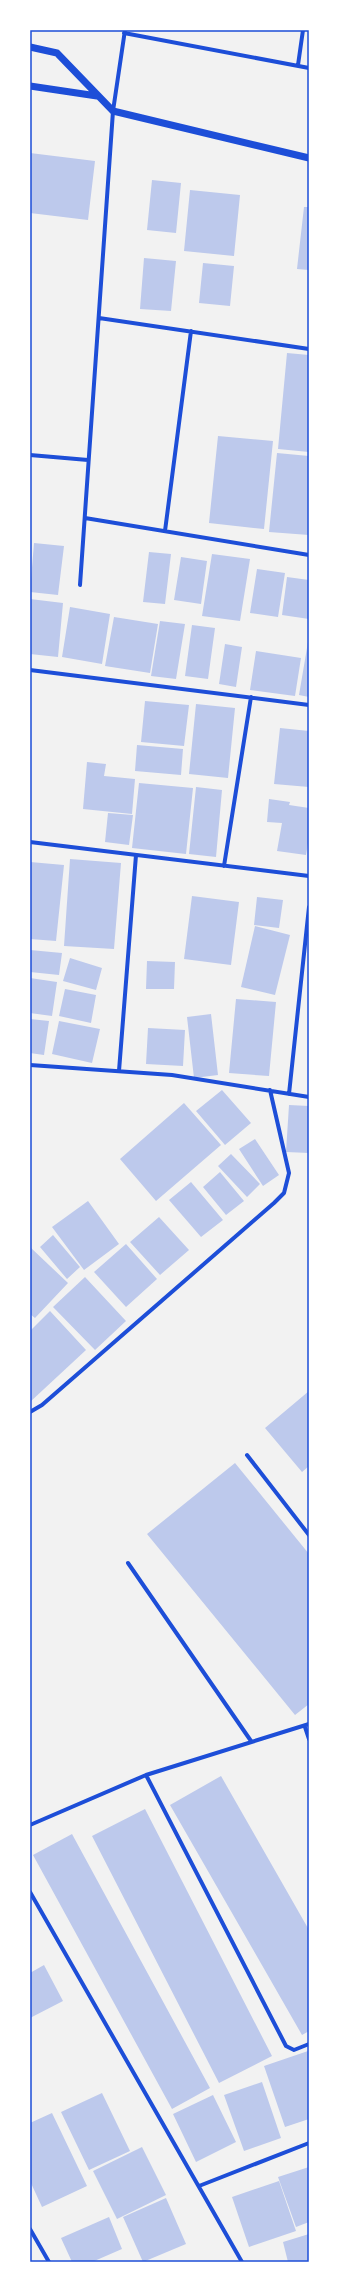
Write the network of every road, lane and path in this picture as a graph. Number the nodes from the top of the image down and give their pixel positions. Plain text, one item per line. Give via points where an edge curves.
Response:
1 (303, 30) edge
2 (124, 32) edge
3 (30, 47) edge
4 (298, 65) junction
5 (309, 68) edge
6 (30, 86) edge
7 (97, 96) junction
8 (113, 111) junction
9 (309, 158) edge
10 (99, 318) junction
11 (190, 331) junction
12 (309, 349) edge
13 (30, 455) edge
14 (88, 460) junction
15 (85, 518) junction
16 (165, 531) junction
17 (309, 555) edge
18 (80, 585) dead end
19 (30, 670) edge
20 (251, 697) junction
21 (309, 705) edge
22 (30, 842) edge
23 (136, 855) junction
24 (224, 866) junction
25 (309, 876) edge
26 (309, 907) edge
27 (30, 1065) edge
28 (119, 1071) junction
29 (270, 1090) junction
30 (289, 1094) junction
31 (309, 1097) edge
32 (30, 1412) edge
33 (247, 1456) dead end
34 (309, 1535) edge
35 (128, 1563) dead end
36 (309, 1724) edge
37 (304, 1727) junction
38 (309, 1739) edge
39 (252, 1741) junction
40 (146, 1775) junction
41 (30, 1826) edge
42 (30, 1892) edge
43 (309, 2044) edge
44 (309, 2143) edge
45 (200, 2186) junction
46 (30, 2229) edge
47 (49, 2262) edge
48 (242, 2262) edge

1 - 4 street
2 - 4 street
2 - 8 street
3 - 7 street via 57,53
4 - 5 street
6 - 7 street
7 - 8 street
8 - 9 street
8 - 10 street
10 - 11 street
10 - 14 street
11 - 12 street
11 - 16 street
13 - 14 street
14 - 15 street
15 - 16 street
15 - 18 street
16 - 17 street
19 - 20 street
20 - 21 street
20 - 24 street
22 - 23 street
23 - 24 street
23 - 28 street
24 - 25 street
26 - 30 street
27 - 28 street
28 - 29 street via 172,1075
29 - 30 street
29 - 32 street via 289,1173 284,1192 42,1405
30 - 31 street
33 - 34 street
35 - 39 street
36 - 37 street
37 - 38 street
37 - 39 street
39 - 40 street
40 - 41 street
40 - 43 street via 286,2046 294,2050
42 - 45 street
44 - 45 street
45 - 48 street
46 - 47 street

